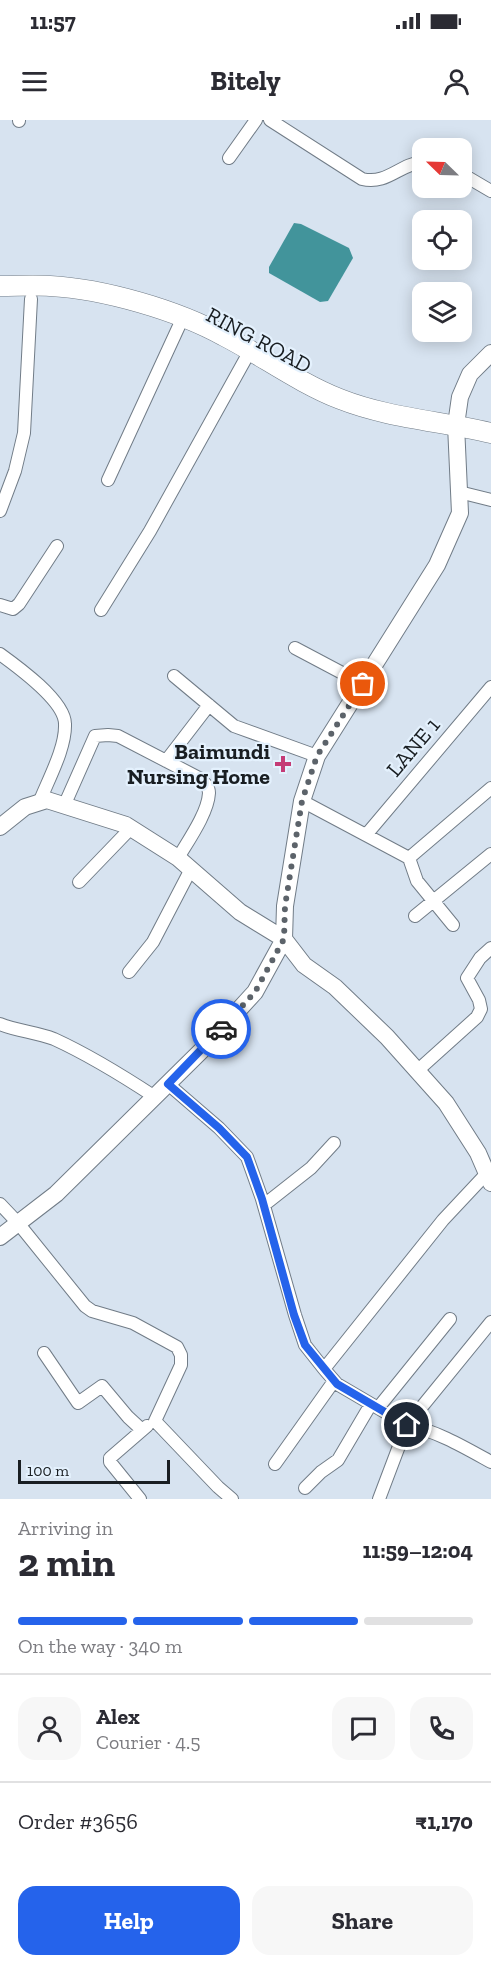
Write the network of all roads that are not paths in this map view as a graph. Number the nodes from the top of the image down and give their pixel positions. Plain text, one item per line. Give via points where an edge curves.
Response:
1 (256, 120) edge
2 (270, 120) edge
3 (229, 158) dead end
4 (412, 163) edge
5 (472, 180) edge
6 (491, 191) edge
7 (0, 286) edge
8 (0, 299) edge
9 (31, 299) junction
10 (179, 326) junction
11 (491, 352) edge
12 (246, 358) junction
13 (457, 431) junction
14 (491, 433) edge
15 (491, 446) edge
16 (108, 480) dead end
17 (459, 492) junction
18 (491, 500) edge
19 (0, 511) edge
20 (57, 546) dead end
21 (0, 604) edge
22 (101, 610) dead end
23 (295, 648) dead end
24 (0, 654) edge
25 (174, 676) dead end
26 (363, 684) junction
27 (491, 687) edge
28 (208, 705) junction
29 (317, 756) junction
30 (166, 761) junction
31 (491, 788) edge
32 (302, 801) junction
33 (39, 803) junction
34 (64, 806) junction
35 (0, 826) edge
36 (131, 828) junction
37 (366, 835) junction
38 (491, 854) edge
39 (178, 858) junction
40 (409, 858) junction
41 (191, 869) junction
42 (80, 882) dead end
43 (433, 901) junction
44 (416, 916) dead end
45 (453, 925) dead end
46 (284, 939) junction
47 (491, 948) edge
48 (129, 972) dead end
49 (0, 1024) edge
50 (417, 1071) junction
51 (168, 1084) junction
52 (154, 1097) junction
53 (334, 1143) dead end
54 (489, 1178) edge
55 (0, 1204) edge
56 (264, 1205) junction
57 (18, 1223) junction
58 (0, 1237) edge
59 (450, 1319) dead end
60 (491, 1322) edge
61 (44, 1353) dead end
62 (324, 1369) junction
63 (334, 1381) junction
64 (374, 1406) junction
65 (155, 1421) junction
66 (407, 1425) junction
67 (141, 1429) junction
68 (491, 1462) edge
69 (275, 1464) dead end
70 (305, 1488) dead end
71 (231, 1498) edge
72 (140, 1499) edge
73 (379, 1499) edge

1 - 3 street
2 - 4 street via 362,179 373,182
5 - 6 street
7 - 13 main road, RING ROAD via 51,286 115,296 180,316 222,334 339,399
8 - 9 main road, RING ROAD
9 - 10 main road, RING ROAD via 117,306
9 - 19 street via 24,433
10 - 12 main road, RING ROAD
10 - 16 street
11 - 13 main road via 470,374 460,397
12 - 13 main road, RING ROAD via 339,409
12 - 22 street via 150,531
13 - 14 main road
13 - 15 main road, RING ROAD
13 - 17 main road
17 - 18 street
17 - 26 main road via 460,513 437,565
20 - 21 street via 19,604 13,609
23 - 26 street
24 - 33 street via 57,704 65,721 64,740
25 - 28 street
26 - 29 main road
27 - 37 street, LANE 1
28 - 29 street via 234,726
28 - 30 street
29 - 32 main road
30 - 34 street via 118,736 95,736
30 - 39 street via 199,778 207,785 209,794 202,816
31 - 40 street
32 - 37 street
32 - 46 main road via 285,906
33 - 34 main road
33 - 35 main road via 25,807
34 - 36 main road
36 - 39 main road
36 - 42 street
37 - 40 street
38 - 43 street
39 - 41 main road
40 - 43 street via 417,881
41 - 46 main road via 240,912
41 - 48 street via 153,942
43 - 44 street
43 - 45 street
46 - 50 main road via 304,965 335,987
46 - 51 main road via 255,992
47 - 50 street via 467,978 479,1000 481,1009 477,1017
49 - 52 street via 53,1039
50 - 54 main road via 446,1103
51 - 52 main road
51 - 56 street via 247,1157
52 - 57 main road via 56,1194
53 - 56 street via 311,1168
54 - 62 street via 443,1220
55 - 57 street
56 - 62 street via 294,1315 305,1345
57 - 58 main road
57 - 65 street via 85,1306 133,1323 177,1347 182,1365
59 - 64 street
60 - 66 street
61 - 67 street via 78,1403 102,1386
62 - 63 street
63 - 64 street
63 - 69 street
64 - 66 street
64 - 70 street via 338,1460
65 - 67 street
65 - 71 street
66 - 68 street via 420,1427
66 - 73 street
67 - 72 street via 110,1458

